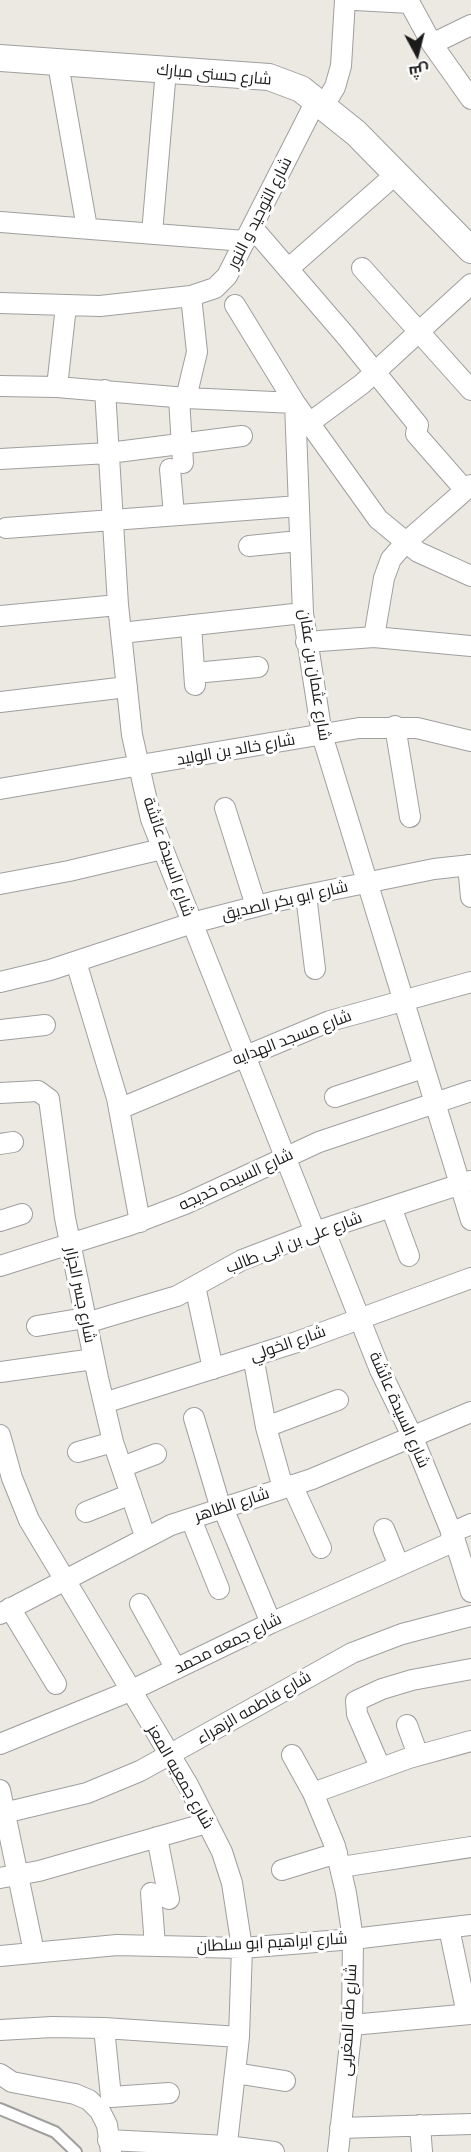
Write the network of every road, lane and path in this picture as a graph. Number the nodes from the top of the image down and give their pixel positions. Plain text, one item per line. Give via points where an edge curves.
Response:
1 (345, 0) edge
2 (354, 0) edge
3 (409, 2) edge
4 (471, 25) edge
5 (432, 44) junction
6 (0, 58) edge
7 (58, 63) junction
8 (166, 70) junction
9 (471, 99) edge
10 (320, 104) junction
11 (396, 174) junction
12 (0, 222) edge
13 (87, 228) junction
14 (152, 233) junction
15 (249, 234) junction
16 (471, 250) edge
17 (362, 268) dead end
18 (288, 269) junction
19 (471, 284) edge
20 (191, 296) junction
21 (0, 303) edge
22 (235, 305) dead end
23 (66, 306) junction
24 (420, 331) junction
25 (375, 372) junction
26 (0, 386) edge
27 (57, 387) junction
28 (105, 390) junction
29 (471, 390) edge
30 (183, 398) junction
31 (295, 403) junction
32 (308, 424) junction
33 (242, 436) dead end
34 (181, 443) junction
35 (108, 453) junction
36 (0, 459) edge
37 (468, 488) edge
38 (299, 506) junction
39 (174, 515) junction
40 (112, 520) junction
41 (6, 528) dead end
42 (299, 541) junction
43 (405, 543) junction
44 (249, 546) dead end
45 (469, 572) edge
46 (118, 605) junction
47 (303, 613) junction
48 (0, 616) edge
49 (191, 625) junction
50 (121, 633) junction
51 (374, 637) junction
52 (306, 642) junction
53 (471, 646) edge
54 (258, 667) dead end
55 (127, 687) junction
56 (0, 702) edge
57 (395, 726) junction
58 (322, 735) junction
59 (471, 741) edge
60 (139, 766) junction
61 (0, 789) edge
62 (225, 808) dead end
63 (410, 817) dead end
64 (162, 849) junction
65 (469, 865) edge
66 (366, 882) junction
67 (0, 884) edge
68 (306, 895) junction
69 (471, 897) edge
70 (256, 906) junction
71 (192, 923) junction
72 (76, 962) junction
73 (315, 969) dead end
74 (0, 982) edge
75 (471, 982) edge
76 (403, 1000) junction
77 (45, 1025) dead end
78 (0, 1030) edge
79 (244, 1055) junction
80 (423, 1068) junction
81 (471, 1090) edge
82 (0, 1093) edge
83 (335, 1097) dead end
84 (433, 1101) junction
85 (119, 1108) junction
86 (285, 1157) junction
87 (465, 1183) edge
88 (391, 1207) junction
89 (22, 1214) dead end
90 (471, 1220) edge
91 (0, 1221) edge
92 (140, 1222) junction
93 (320, 1230) junction
94 (70, 1245) junction
95 (409, 1256) dead end
96 (0, 1266) edge
97 (471, 1278) edge
98 (195, 1286) junction
99 (359, 1318) junction
100 (86, 1321) junction
101 (37, 1326) dead end
102 (253, 1356) junction
103 (94, 1359) junction
104 (213, 1369) junction
105 (0, 1372) edge
106 (338, 1400) dead end
107 (104, 1403) junction
108 (471, 1412) edge
109 (194, 1418) dead end
110 (266, 1427) junction
111 (0, 1435) edge
112 (413, 1438) junction
113 (113, 1442) junction
114 (78, 1452) dead end
115 (156, 1454) dead end
116 (122, 1467) junction
117 (6, 1480) edge
118 (288, 1486) junction
119 (130, 1494) junction
120 (222, 1508) junction
121 (86, 1512) dead end
122 (190, 1519) junction
123 (471, 1524) edge
124 (384, 1529) dead end
125 (145, 1536) junction
126 (453, 1537) junction
127 (321, 1548) dead end
128 (399, 1566) junction
129 (62, 1580) junction
130 (219, 1589) dead end
131 (471, 1592) edge
132 (140, 1604) dead end
133 (5, 1611) edge
134 (471, 1616) edge
135 (272, 1623) junction
136 (176, 1669) junction
137 (471, 1670) edge
138 (56, 1684) dead end
139 (130, 1691) junction
140 (407, 1725) dead end
141 (471, 1741) edge
142 (0, 1744) edge
143 (171, 1755) junction
144 (292, 1755) dead end
145 (418, 1755) junction
146 (380, 1767) junction
147 (0, 1791) edge
148 (313, 1793) junction
149 (4, 1813) junction
150 (207, 1823) junction
151 (157, 1838) junction
152 (471, 1847) edge
153 (339, 1860) junction
154 (282, 1870) dead end
155 (9, 1877) edge
156 (471, 1925) edge
157 (449, 1928) junction
158 (353, 1939) junction
159 (155, 1946) junction
160 (242, 1948) junction
161 (34, 1952) junction
162 (0, 1956) edge
163 (469, 2014) edge
164 (352, 2025) junction
165 (104, 2028) junction
166 (0, 2030) edge
167 (239, 2037) junction
168 (235, 2073) junction
169 (0, 2074) edge
170 (285, 2081) dead end
171 (169, 2093) dead end
172 (0, 2109) edge
173 (471, 2124) edge
174 (420, 2125) junction
175 (340, 2128) junction
176 (110, 2146) edge
177 (227, 2149) edge
178 (76, 2152) edge
179 (274, 2152) edge
180 (338, 2152) edge
181 (422, 2152) edge

1 - 10 street, شارع التوحيد و النور via 341,66 334,87
2 - 3 street
3 - 5 street
4 - 5 street
5 - 9 street
6 - 7 street, شارع حسنى مبارك
7 - 8 street, شارع حسنى مبارك
7 - 13 street
8 - 10 street, شارع حسنى مبارك via 269,77 301,89
8 - 14 street
10 - 11 street, شارع حسنى مبارك via 356,133
10 - 15 street, شارع التوحيد و النور
11 - 16 street, شارع حسنى مبارك
11 - 18 street
12 - 13 street
13 - 14 street
14 - 15 street
15 - 18 street
15 - 20 street, شارع التوحيد و النور via 227,276 215,288
17 - 24 street
18 - 25 street
19 - 24 street
20 - 23 street, شارع التوحيد و النور
20 - 30 street via 197,352
21 - 23 street, شارع التوحيد و النور
22 - 31 street
23 - 27 street
24 - 25 street
24 - 29 street
25 - 32 street
25 - 37 street via 418,425 416,434
26 - 27 street
27 - 28 street
28 - 30 street
28 - 35 street, شارع السيدة عائشة
30 - 31 street
30 - 34 street
31 - 32 street
31 - 38 street, شارع عثمان بن عفان
32 - 43 street via 378,519
33 - 34 street
34 - 35 street
34 - 39 street
35 - 36 street
35 - 40 street, شارع السيدة عائشة
37 - 43 street
38 - 39 street
38 - 42 street, شارع عثمان بن عفان
39 - 40 street
40 - 41 street
40 - 46 street, شارع السيدة عائشة
42 - 44 street
42 - 47 street, شارع عثمان بن عفان
43 - 45 street
43 - 51 street via 391,559 384,578
46 - 48 street
46 - 50 street, شارع السيدة عائشة
47 - 49 street
47 - 52 street, شارع عثمان بن عفان
49 - 50 street
49 - 54 street via 195,679
50 - 55 street, شارع السيدة عائشة
51 - 52 street
51 - 53 street
52 - 58 street, شارع عثمان بن عفان
55 - 56 street
55 - 60 street, شارع السيدة عائشة
57 - 58 street, شارع خالد بن الوليد
57 - 59 street, شارع خالد بن الوليد
57 - 63 street
58 - 60 street, شارع خالد بن الوليد
58 - 66 street, شارع عثمان بن عفان
60 - 61 street, شارع خالد بن الوليد
60 - 64 street, شارع السيدة عائشة
62 - 70 street
64 - 67 street
64 - 71 street, شارع السيدة عائشة
65 - 66 street, شارع ابو بكر الصديق
65 - 69 street
66 - 68 street, شارع ابو بكر الصديق
66 - 76 street, شارع عثمان بن عفان
68 - 70 street, شارع ابو بكر الصديق
68 - 73 street
70 - 71 street, شارع ابو بكر الصديق
71 - 72 street, شارع ابو بكر الصديق
71 - 79 street, شارع السيدة عائشة
72 - 74 street, شارع ابو بكر الصديق
72 - 85 street
75 - 76 street, شارع مسجد الهدايه
76 - 79 street, شارع مسجد الهدايه via 330,1021
76 - 80 street, شارع عثمان بن عفان
77 - 78 street
79 - 85 street, شارع مسجد الهدايه
79 - 86 street, شارع السيدة عائشة
80 - 83 street
80 - 84 street, شارع عثمان بن عفان
81 - 84 street, شارع السيده خديجه
82 - 94 street, شارع جسر الجزار via 38,1091 49,1099
84 - 86 street, شارع السيده خديجه
84 - 87 street, شارع عثمان بن عفان
85 - 92 street
86 - 92 street, شارع السيده خديجه
86 - 93 street, شارع السيدة عائشة
87 - 88 street, شارع على بن ابى طالب
87 - 90 street, شارع عثمان بن عفان
88 - 93 street, شارع على بن ابى طالب
88 - 95 street
89 - 91 street
92 - 94 street, شارع السيده خديجه
93 - 98 street, شارع على بن ابى طالب via 242,1260
93 - 99 street, شارع السيدة عائشة
94 - 96 street, شارع السيده خديجه
94 - 100 street, شارع جسر الجزار
97 - 99 street, شارع الخولي
98 - 100 street, شارع على بن ابى طالب via 160,1303
98 - 104 street
99 - 102 street, شارع الخولي
99 - 112 street, شارع السيدة عائشة
100 - 101 street, شارع على بن ابى طالب
100 - 103 street, شارع جسر الجزار
102 - 104 street, شارع الخولي
102 - 110 street
103 - 105 street
103 - 107 street, شارع جسر الجزار
104 - 107 street, شارع الخولي
106 - 110 street
107 - 113 street, شارع جسر الجزار
108 - 112 street, شارع الظاهر
109 - 120 street
110 - 118 street
111 - 117 street, شارع جمعيه المعز
112 - 118 street, شارع الظاهر
112 - 126 street, شارع السيدة عائشة
113 - 114 street
113 - 116 street, شارع جسر الجزار
115 - 116 street
116 - 119 street, شارع جسر الجزار
117 - 129 street, شارع جمعيه المعز
118 - 120 street, شارع الظاهر
118 - 127 street
119 - 121 street
119 - 125 street, شارع جسر الجزار
120 - 122 street, شارع الظاهر
120 - 135 street
122 - 125 street, شارع الظاهر
122 - 130 street
123 - 126 street, شارع جمعه محمد
124 - 128 street
125 - 129 street, شارع الظاهر
126 - 128 street, شارع جمعه محمد
126 - 131 street, شارع السيدة عائشة
128 - 135 street, شارع جمعه محمد
129 - 133 street, شارع الظاهر
129 - 139 street, شارع جمعيه المعز
132 - 136 street
133 - 138 street
134 - 143 street, شارع فاطمه الزهراء via 402,1634 352,1653
135 - 136 street, شارع جمعه محمد
136 - 139 street, شارع جمعه محمد
137 - 146 street via 412,1680 356,1701 357,1714
139 - 142 street, شارع جمعه محمد
139 - 143 street, شارع جمعيه المعز
140 - 145 street
141 - 145 street
143 - 149 street, شارع فاطمه الزهراء via 87,1793
143 - 150 street, شارع جمعيه المعز
144 - 148 street, شارع طه المغربى
145 - 146 street
146 - 148 street
147 - 149 street
148 - 153 street, شارع طه المغربى
149 - 155 street
150 - 151 street
150 - 160 street, شارع جمعيه المعز via 232,1883
151 - 155 street
151 - 159 street via 160,1896
152 - 153 street
153 - 154 street
153 - 158 street, شارع طه المغربى
155 - 161 street
156 - 157 street, شارع ابراهيم ابو سلطان
157 - 158 street, شارع ابراهيم ابو سلطان
157 - 163 street
158 - 160 street, شارع ابراهيم ابو سلطان
158 - 164 street, شارع طه المغربى
159 - 160 street, شارع ابراهيم ابو سلطان
159 - 161 street, شارع ابراهيم ابو سلطان
160 - 167 street, شارع جمعيه المعز
161 - 162 street, شارع ابراهيم ابو سلطان
163 - 164 street
164 - 175 street, شارع طه المغربى
165 - 166 street
165 - 167 street
165 - 171 street via 111,2097
167 - 168 street, شارع جمعيه المعز
168 - 170 street
168 - 177 street, شارع جمعيه المعز
169 - 176 street via 12,2082 89,2100 107,2125
172 - 178 lane via 55,2132
173 - 174 street
174 - 175 street
174 - 181 street
175 - 180 street, شارع طه المغربى
176 - 177 street
177 - 179 street

